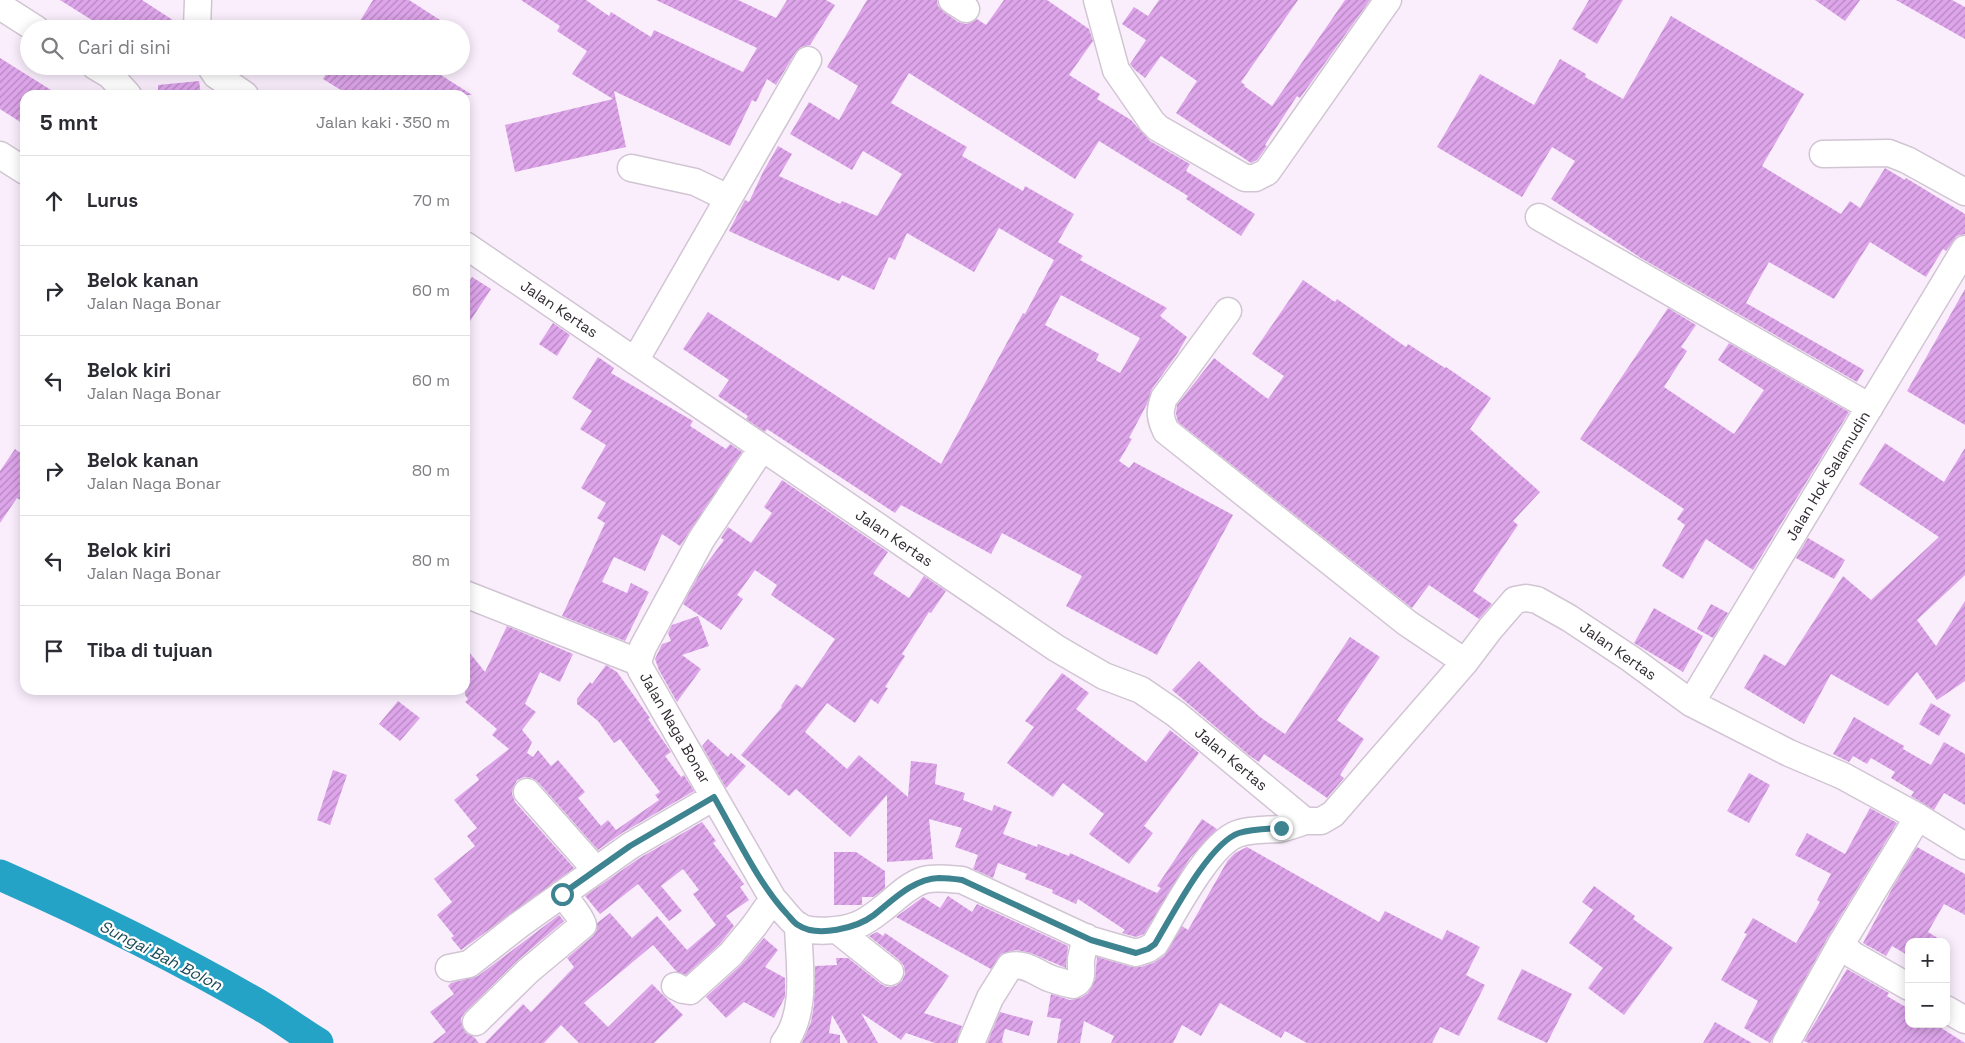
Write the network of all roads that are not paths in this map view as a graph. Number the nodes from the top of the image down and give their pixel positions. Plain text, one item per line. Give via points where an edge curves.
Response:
1 (198, 0) edge
2 (1097, 0) edge
3 (1388, 0) edge
4 (0, 6) edge
5 (22, 20) edge
6 (197, 20) edge
7 (808, 60) dead end
8 (110, 75) edge
9 (216, 75) edge
10 (124, 90) edge
11 (238, 90) edge
12 (1823, 154) dead end
13 (0, 155) edge
14 (20, 168) edge
15 (631, 168) dead end
16 (1965, 192) edge
17 (728, 198) junction
18 (1539, 217) dead end
19 (470, 248) edge
20 (1965, 249) edge
21 (1958, 277) edge
22 (1228, 311) dead end
23 (636, 361) junction
24 (1870, 407) junction
25 (762, 448) junction
26 (470, 596) edge
27 (638, 662) junction
28 (1466, 662) junction
29 (1691, 703) junction
30 (527, 792) dead end
31 (714, 797) junction
32 (1918, 817) junction
33 (1305, 821) junction
34 (1965, 846) edge
35 (596, 870) junction
36 (562, 894) junction
37 (773, 899) junction
38 (798, 926) junction
39 (837, 930) junction
40 (1086, 937) junction
41 (1841, 944) junction
42 (448, 968) dead end
43 (890, 972) dead end
44 (1905, 985) edge
45 (675, 986) dead end
46 (1950, 1011) edge
47 (1965, 1020) edge
48 (476, 1022) dead end
49 (784, 1043) edge
50 (971, 1043) edge
51 (1786, 1043) edge

1 - 6 street
2 - 3 street via 1116,70 1152,122 1245,178 1255,178 1267,172
4 - 5 street
7 - 17 street
8 - 10 street
9 - 11 street
12 - 16 street via 1888,153
13 - 14 street
15 - 17 street via 695,182
17 - 23 street
18 - 24 street
19 - 23 street, Jalan Kertas
20 - 21 street, Jalan Hok Salamudin
21 - 24 street, Jalan Hok Salamudin
22 - 28 street via 1164,398 1160,417 1166,431 1407,623
23 - 25 street, Jalan Kertas
24 - 29 street, Jalan Hok Salamudin
25 - 27 street, Jalan Naga Bonar via 701,540
25 - 33 street, Jalan Kertas via 1056,648 1104,676 1140,690 1176,714
26 - 27 street
27 - 31 street, Jalan Naga Bonar
28 - 29 street, Jalan Kertas via 1515,600 1537,600 1631,659
28 - 33 street, Jalan Kertas via 1334,814 1321,821
29 - 32 street, Jalan Kertas via 1789,753 1843,776
30 - 35 street
31 - 35 street via 630,846
31 - 37 street, Jalan Naga Bonar
32 - 34 street, Jalan Kertas
32 - 41 street
33 - 40 street via 1281,828 1252,830 1224,841 1209,856 1155,944 1148,949 1136,953
35 - 36 street
36 - 42 street via 469,964
36 - 48 street via 583,925 528,971
37 - 38 street, Jalan Naga Bonar
37 - 45 street via 731,954 690,991
38 - 39 street
38 - 49 street via 800,1004 792,1032
39 - 40 street via 856,926 871,918 923,880 940,878 962,880
39 - 43 street
40 - 50 street via 1080,978 1073,985 1026,967 1010,966 990,998
41 - 44 street via 1853,955
41 - 51 street
46 - 47 street

